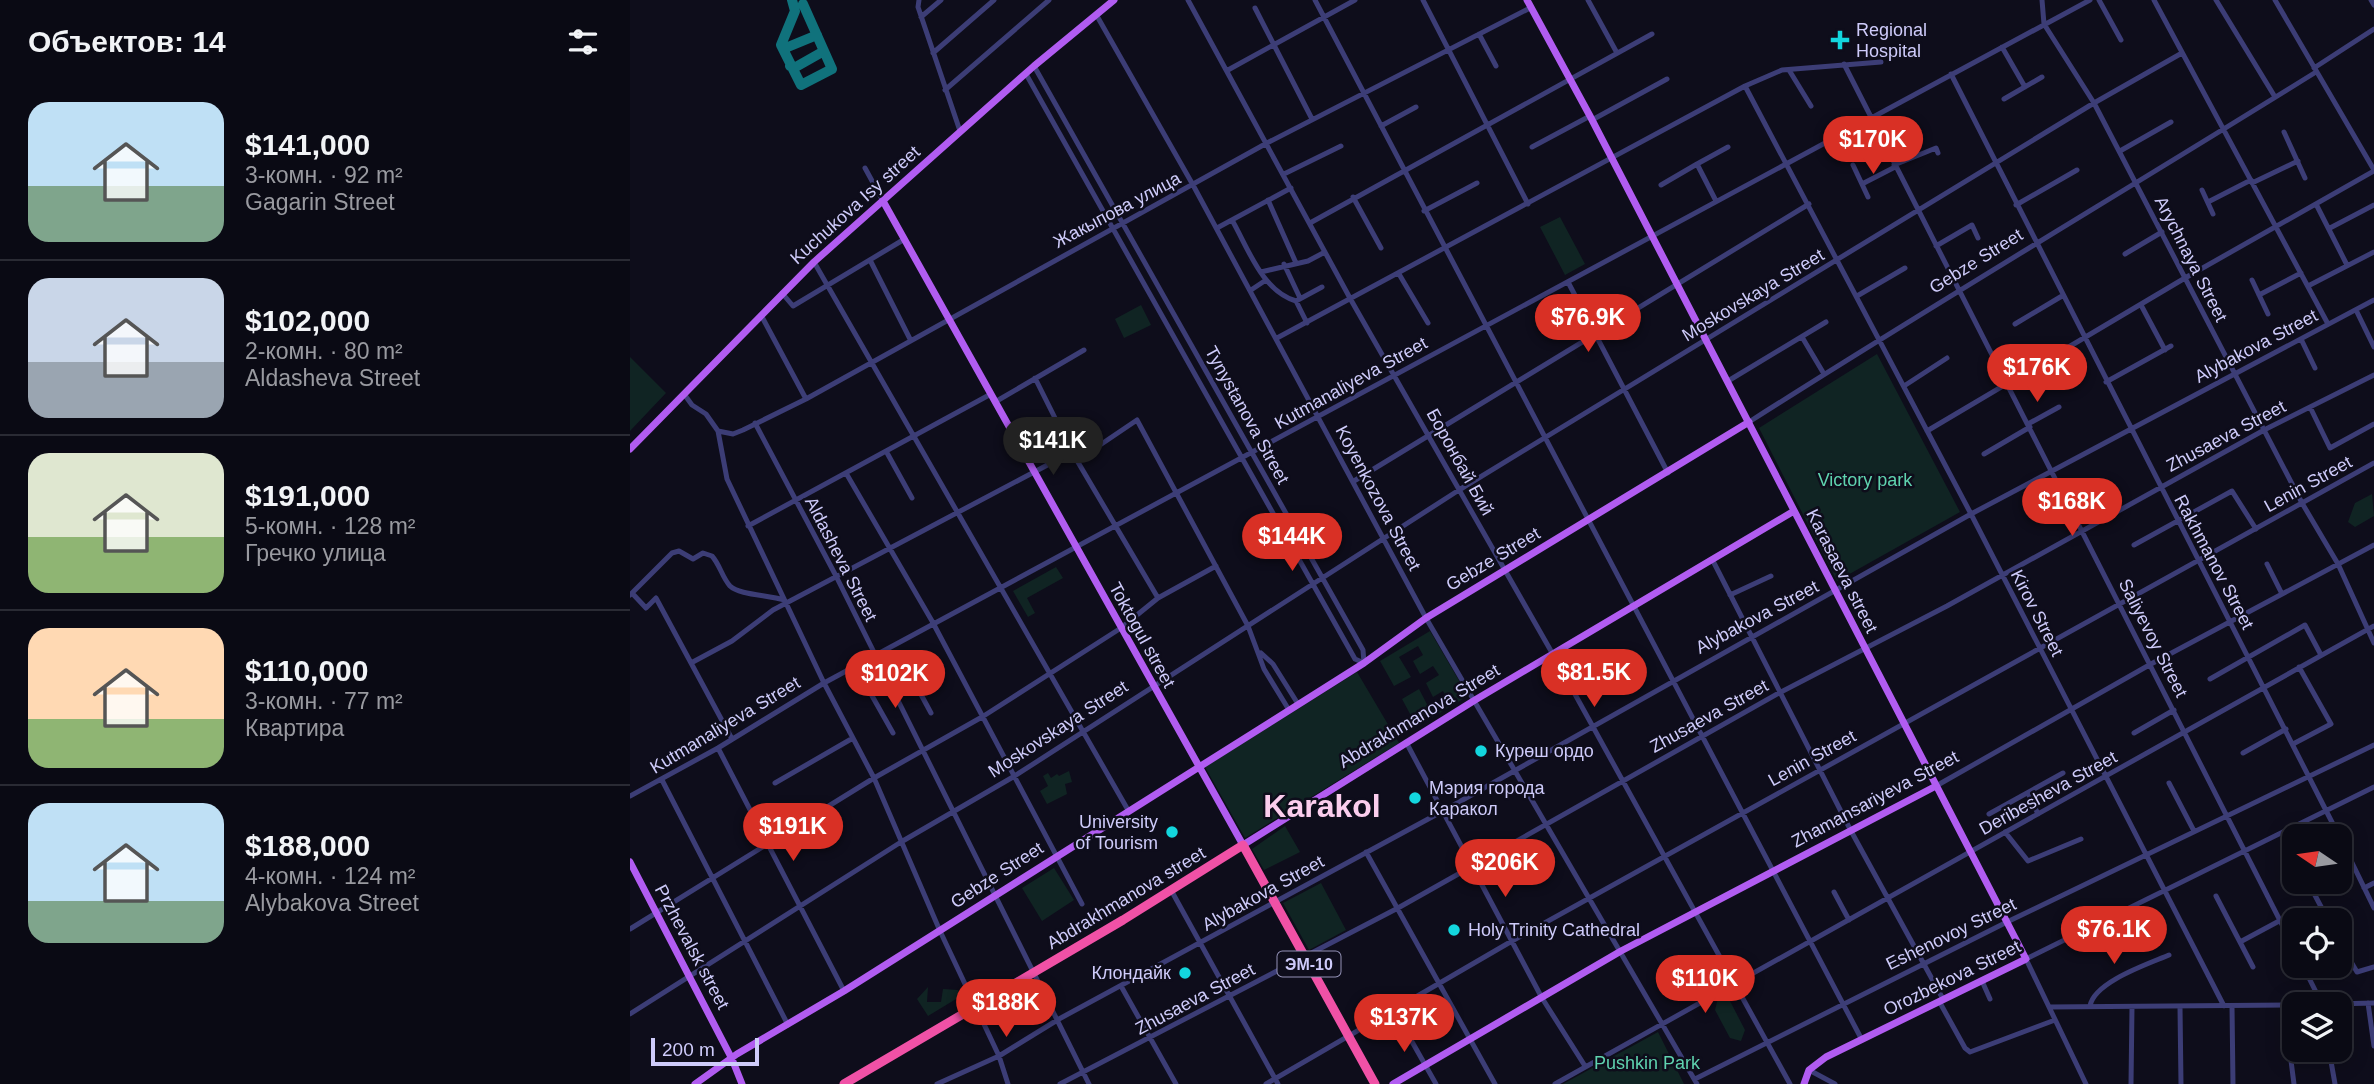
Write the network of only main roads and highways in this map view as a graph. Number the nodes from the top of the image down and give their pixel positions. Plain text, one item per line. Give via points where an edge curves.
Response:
1 (1114, 0) edge
2 (1529, 4) edge
3 (883, 201) junction
4 (1749, 422) junction
5 (630, 449) edge
6 (1794, 511) junction
7 (1199, 766) junction
8 (1936, 786) junction
9 (1243, 845) junction
10 (630, 862) edge
11 (2026, 959) joint
12 (732, 1059) junction
13 (695, 1084) edge
14 (742, 1084) edge
15 (844, 1084) edge
16 (1375, 1084) edge
17 (1393, 1084) edge
18 (1804, 1084) edge

1 - 3 main road, Kuchukova Isy street
2 - 4 main road, Karasaeva street
3 - 5 main road, Kuchukova Isy street via 782,293
3 - 7 main road, Toktogul street
4 - 6 main road, Karasaeva street
4 - 7 main road, Gebze Street via 1426,618 1364,663
6 - 8 main road, Karasaeva street
6 - 9 main road, Abdrakhmanova Street via 1552,653
7 - 9 main road, Toktogul street
7 - 12 main road, Gebze Street
8 - 11 main road, Karasaeva street
8 - 17 main road, Zhamansariyeva Street via 1621,951
9 - 15 highway, Abdrakhmanova street
9 - 16 highway, Toktogul street / ЭМ-10
10 - 12 main road, Przhevalsk street
11 - 18 main road, Orozbekova Street via 1826,1057 1809,1070
12 - 13 main road, Gebze Street
12 - 14 main road, Przhevalsk street

